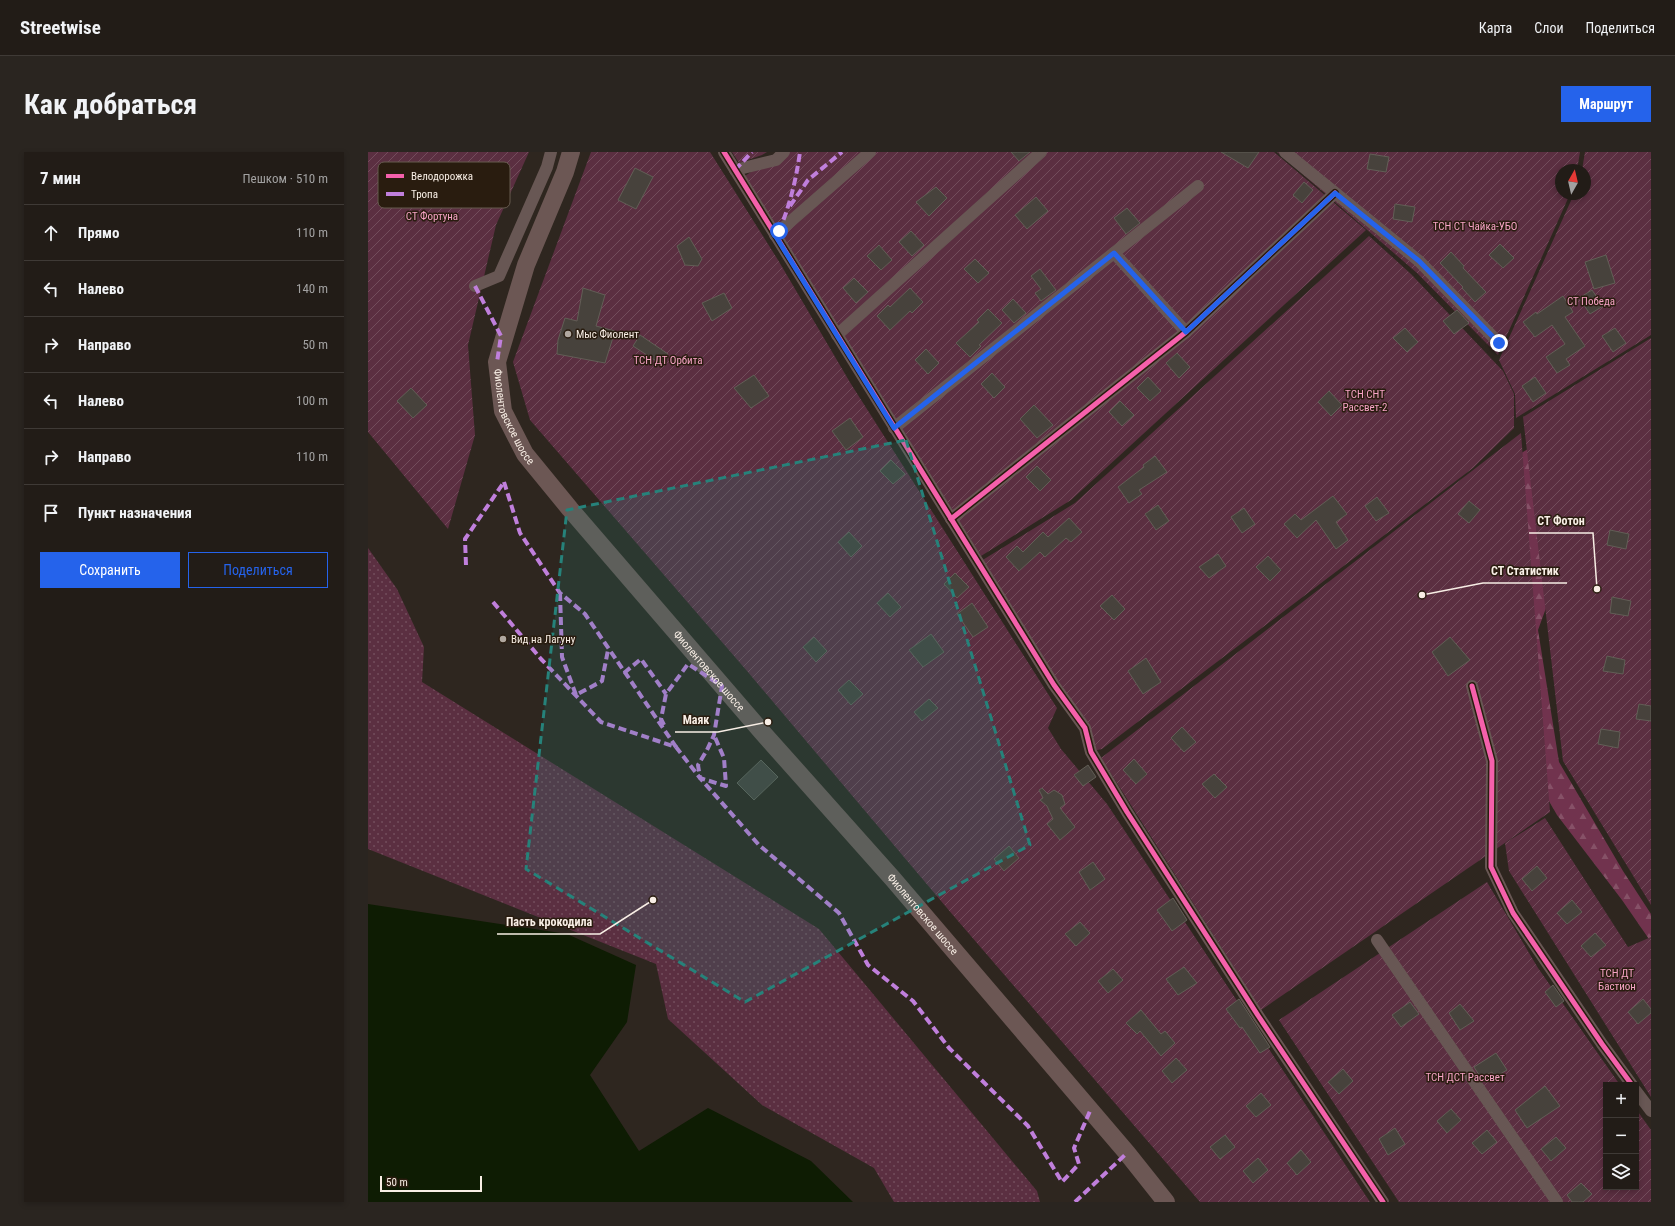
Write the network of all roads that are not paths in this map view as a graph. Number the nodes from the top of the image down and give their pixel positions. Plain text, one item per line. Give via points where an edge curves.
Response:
1 (551, 152) edge
2 (571, 152) edge
3 (724, 152) edge
4 (784, 152) edge
5 (870, 152) edge
6 (1041, 152) edge
7 (1285, 152) edge
8 (735, 170) junction
9 (1198, 186) dead end
10 (1335, 193) junction
11 (775, 235) junction
12 (1114, 253) junction
13 (476, 286) dead end
14 (1186, 332) junction
15 (837, 335) junction
16 (1499, 343) dead end
17 (894, 428) junction
18 (951, 519) junction
19 (1472, 686) dead end
20 (1377, 940) dead end
21 (1630, 1082) edge
22 (1639, 1095) edge
23 (1651, 1111) edge
24 (1166, 1202) edge
25 (1383, 1202) edge
26 (1557, 1202) edge

1 - 13 street via 547,167 499,276
2 - 24 main road, Фиолентовское шоссе via 526,265 496,362 503,411 525,454 762,732 893,879
3 - 8 street
4 - 8 street via 776,160
5 - 11 street
6 - 15 street
7 - 10 street
8 - 11 street
9 - 12 street
10 - 14 street
10 - 16 street via 1419,261
11 - 15 street
12 - 14 street
12 - 17 street
14 - 18 street
15 - 17 street
17 - 18 street
18 - 25 street via 1054,685 1085,728 1091,752 1131,818 1259,1017
19 - 21 street via 1492,761 1491,867 1513,913
20 - 26 street
22 - 23 street

